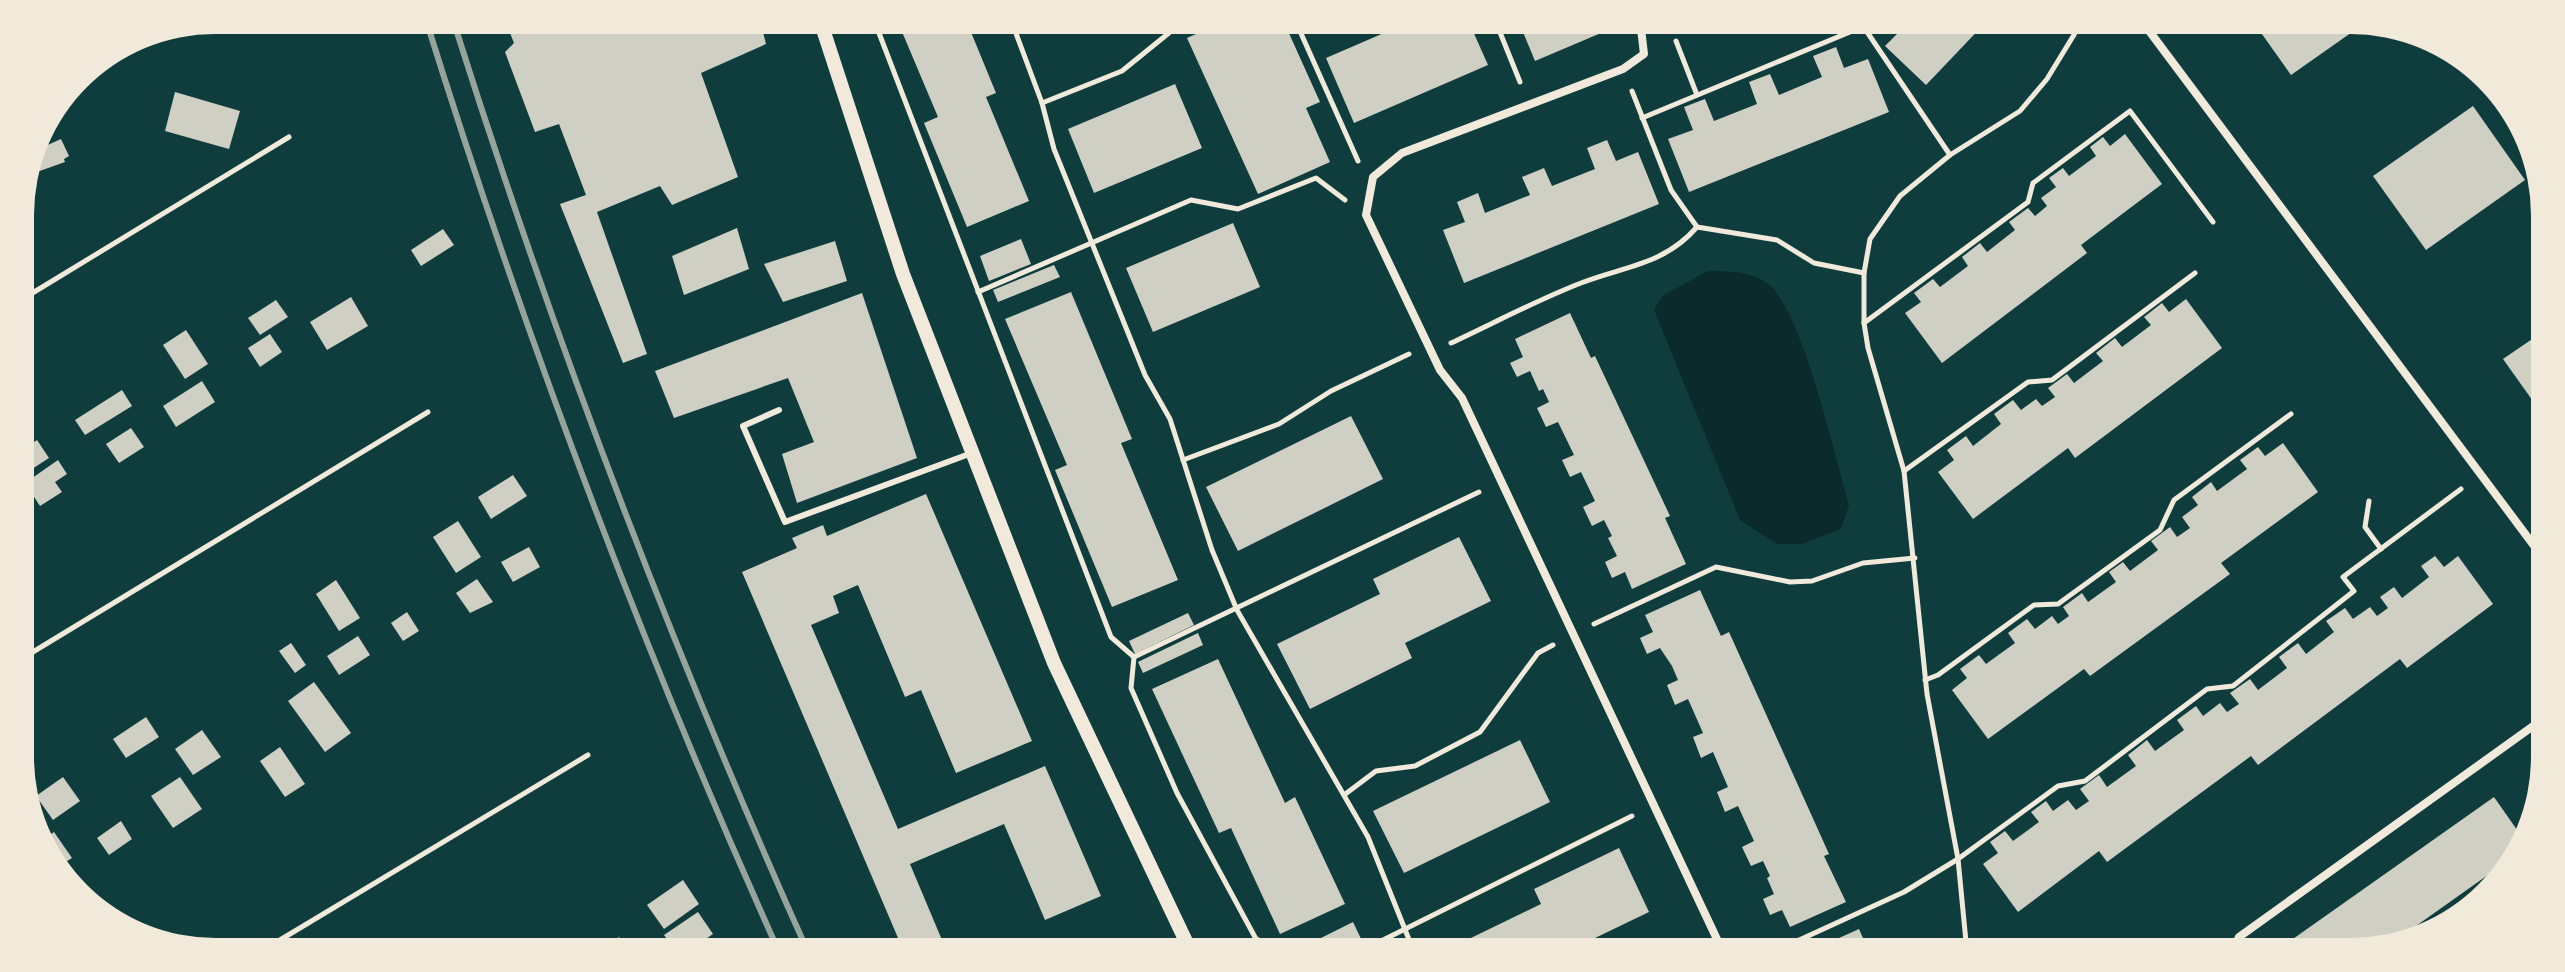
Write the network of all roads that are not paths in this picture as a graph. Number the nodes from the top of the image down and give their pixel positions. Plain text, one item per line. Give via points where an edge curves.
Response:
1 (825, 34) edge
2 (1642, 34) edge
3 (2151, 34) edge
4 (779, 410) dead end
5 (972, 453) junction
6 (2531, 542) edge
7 (2531, 728) edge
8 (1184, 938) edge
9 (1717, 938) edge
10 (2239, 938) edge

1 - 5 street via 903,274
2 - 9 street via 1644,54 1623,69 1402,153 1373,177 1366,215 1440,370 1462,398
3 - 6 street
4 - 5 lane via 743,426 785,522
5 - 8 street via 1054,663
7 - 10 street

